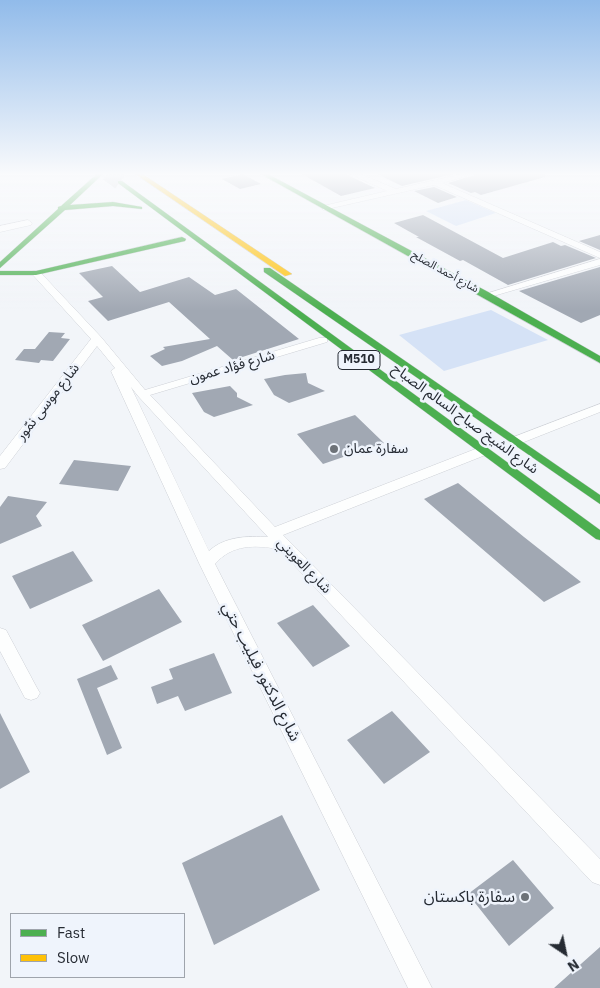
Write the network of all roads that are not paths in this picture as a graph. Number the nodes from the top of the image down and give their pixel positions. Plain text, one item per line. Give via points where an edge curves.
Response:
1 (33, 219) edge
2 (49, 219) edge
3 (155, 219) edge
4 (189, 219) edge
5 (201, 219) edge
6 (355, 219) edge
7 (518, 219) edge
8 (28, 223) junction
9 (0, 229) edge
10 (182, 240) junction
11 (7, 242) dead end
12 (19, 247) junction
13 (600, 255) edge
14 (600, 262) edge
15 (0, 266) edge
16 (0, 273) edge
17 (36, 273) junction
18 (492, 293) junction
19 (97, 339) junction
20 (322, 340) junction
21 (600, 348) edge
22 (109, 353) junction
23 (600, 360) edge
24 (142, 394) junction
25 (408, 396) junction
26 (600, 408) edge
27 (515, 441) junction
28 (483, 451) junction
29 (0, 465) edge
30 (600, 500) edge
31 (273, 533) junction
32 (600, 536) edge
33 (284, 545) junction
34 (206, 563) junction
35 (0, 636) edge
36 (31, 693) dead end
37 (600, 874) edge
38 (420, 988) edge

1 - 8 main road
2 - 12 main road
3 - 10 main road
4 - 25 main road, شارع الشيخ صباح السالم الصباح / M510
5 - 27 main road, شارع الشيخ صباح السالم الصباح via 339,310 435,386
6 - 18 main road, شارع أحمد الصلح
7 - 13 street
8 - 9 street
8 - 11 main road
10 - 17 main road
10 - 20 main road
12 - 15 main road
12 - 17 main road, شارع العويني
14 - 18 street
16 - 17 main road
17 - 19 street, شارع العويني
18 - 21 main road, شارع أحمد الصلح
18 - 23 main road, شارع أحمد الصلح
19 - 22 street, شارع العويني
19 - 29 street, شارع موسى نمّور
20 - 24 street, شارع فؤاد عمون
20 - 25 main road
22 - 24 street, شارع العويني
22 - 34 street, شارع الدكتور فيليب حتي
24 - 31 street, شارع العويني
25 - 28 main road, شارع الشيخ صباح السالم الصباح / M510
26 - 27 street
27 - 30 main road, شارع الشيخ صباح السالم الصباح
28 - 31 street
28 - 32 main road, شارع الشيخ صباح السالم الصباح / M510
31 - 33 street, شارع العويني
33 - 34 street via 248,542 223,548
33 - 37 street, شارع العويني
34 - 38 street, شارع الدكتور فيليب حتي
35 - 36 street

